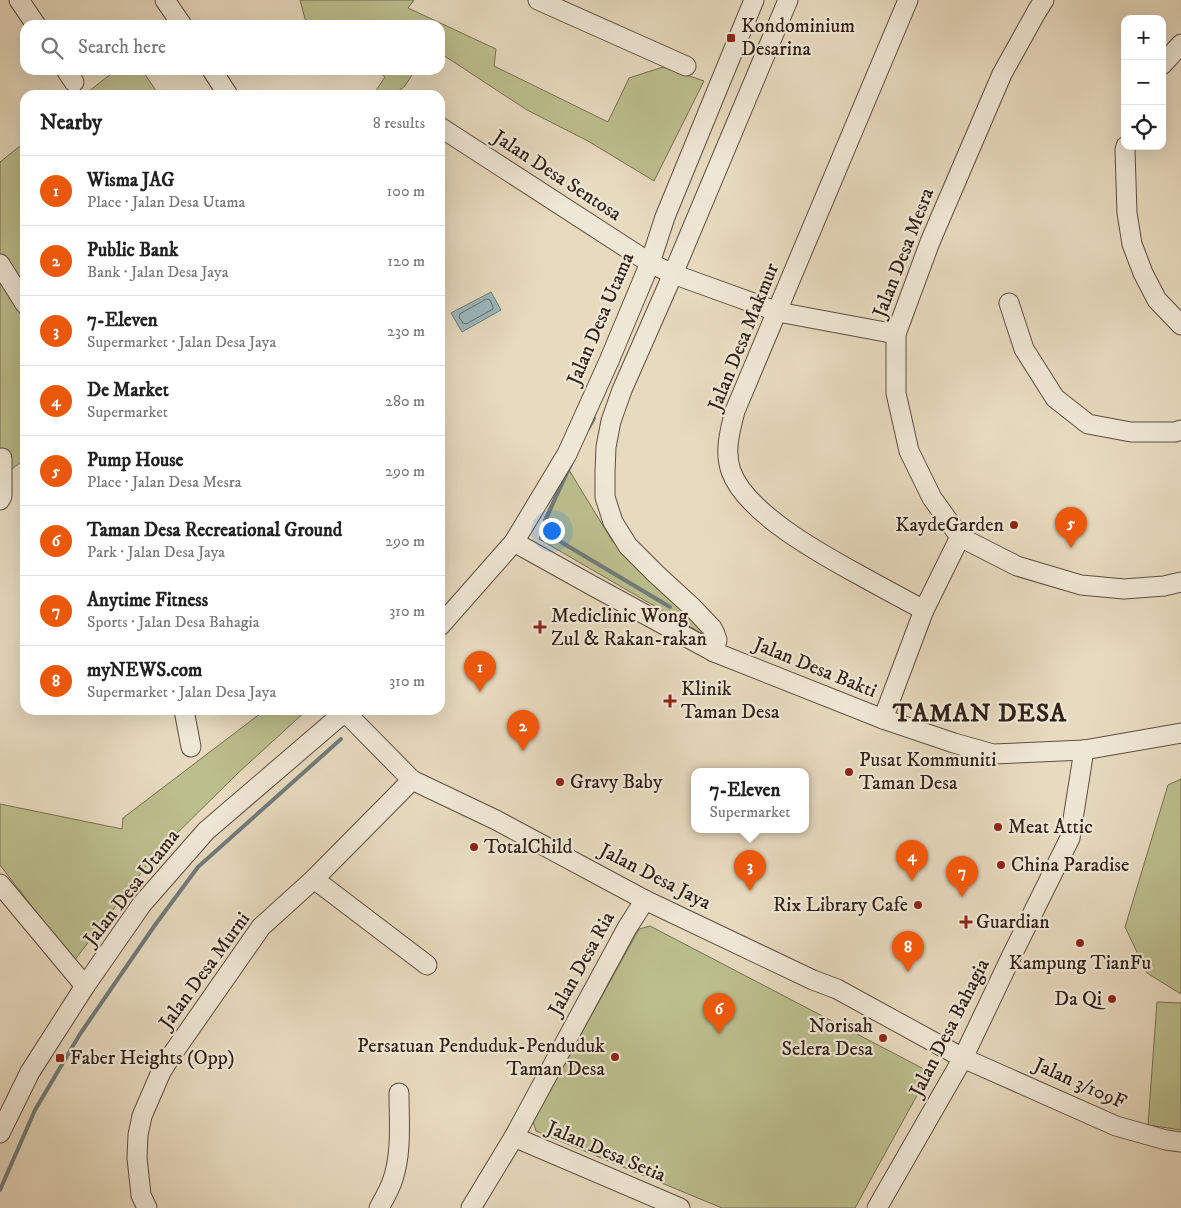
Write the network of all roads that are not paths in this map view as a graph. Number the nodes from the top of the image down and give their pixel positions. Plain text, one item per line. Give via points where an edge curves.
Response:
1 (19, 0) edge
2 (166, 0) edge
3 (538, 0) edge
4 (754, 0) edge
5 (788, 0) edge
6 (908, 0) edge
7 (1044, 0) edge
8 (33, 20) edge
9 (179, 20) edge
10 (1181, 44) edge
11 (1166, 61) edge
12 (686, 66) dead end
13 (215, 75) edge
14 (225, 90) edge
15 (445, 130) edge
16 (1125, 150) edge
17 (650, 263) junction
18 (0, 264) edge
19 (673, 274) junction
20 (20, 296) edge
21 (1009, 303) dead end
22 (778, 312) junction
23 (1181, 324) edge
24 (896, 334) junction
25 (1181, 430) edge
26 (2, 458) dead end
27 (0, 500) edge
28 (960, 536) junction
29 (514, 542) junction
30 (1181, 582) edge
31 (924, 610) junction
32 (445, 620) edge
33 (714, 652) junction
34 (185, 715) edge
35 (341, 715) edge
36 (350, 715) edge
37 (883, 719) junction
38 (1181, 733) edge
39 (191, 747) dead end
40 (1084, 750) junction
41 (412, 780) junction
42 (314, 879) junction
43 (0, 884) edge
44 (645, 900) junction
45 (427, 965) dead end
46 (85, 986) junction
47 (963, 1058) junction
48 (399, 1093) dead end
49 (0, 1133) edge
50 (514, 1137) junction
51 (1181, 1142) edge
52 (147, 1208) edge
53 (380, 1208) edge
54 (471, 1208) edge
55 (680, 1208) edge
56 (877, 1208) edge

1 - 8 street
2 - 9 street
3 - 12 street
4 - 17 street, Jalan Desa Utama via 669,208
5 - 19 street
6 - 22 street, Jalan Desa Makmur
7 - 24 street, Jalan Desa Mesra via 1002,74 930,242
10 - 11 street
13 - 14 street
15 - 17 street, Jalan Desa Sentosa
16 - 23 street via 1127,213 1132,244 1158,300
17 - 19 street, Jalan Desa Sentosa
17 - 29 street, Jalan Desa Utama via 567,454
18 - 20 street
19 - 22 street, Jalan Desa Sentosa
19 - 33 street via 611,421 606,447 606,498 613,522 628,546 712,628 717,640
21 - 25 street via 1024,349 1055,398 1088,424 1131,432
22 - 24 street, Jalan Desa Sentosa
22 - 31 street, Jalan Desa Makmur via 736,411 729,437 731,471 752,503 778,525 826,556
24 - 28 street, Jalan Desa Mesra via 896,393 909,451 932,498
26 - 27 street
28 - 30 street, Jalan Desa Mesra via 1017,566 1081,585 1124,589
28 - 31 street
29 - 32 street, Jalan Desa Utama
29 - 33 street, Jalan Desa Bakti
31 - 37 street
33 - 37 street, Jalan Desa Bakti
34 - 39 street
35 - 46 street, Jalan Desa Utama via 206,831 142,904
36 - 41 street, Jalan Desa Jaya
37 - 40 street, Jalan Desa Bakti via 993,754
38 - 40 street, Jalan Desa Bakti
40 - 47 street, Jalan Desa Bahagia via 1070,838
41 - 42 street, Jalan Desa Murni
41 - 44 street, Jalan Desa Jaya via 496,820
42 - 45 street
42 - 52 street, Jalan Desa Murni via 262,927 161,1072 142,1116 138,1135 141,1195
43 - 46 street
44 - 47 street, Jalan Desa Jaya via 836,989
44 - 50 street, Jalan Desa Ria
46 - 49 street, Jalan Desa Utama via 30,1072
47 - 51 street, Jalan 3/109F via 1116,1126
47 - 56 street, Jalan Desa Bahagia
48 - 53 street via 397,1162
50 - 54 street, Jalan Desa Ria
50 - 55 street, Jalan Desa Setia

